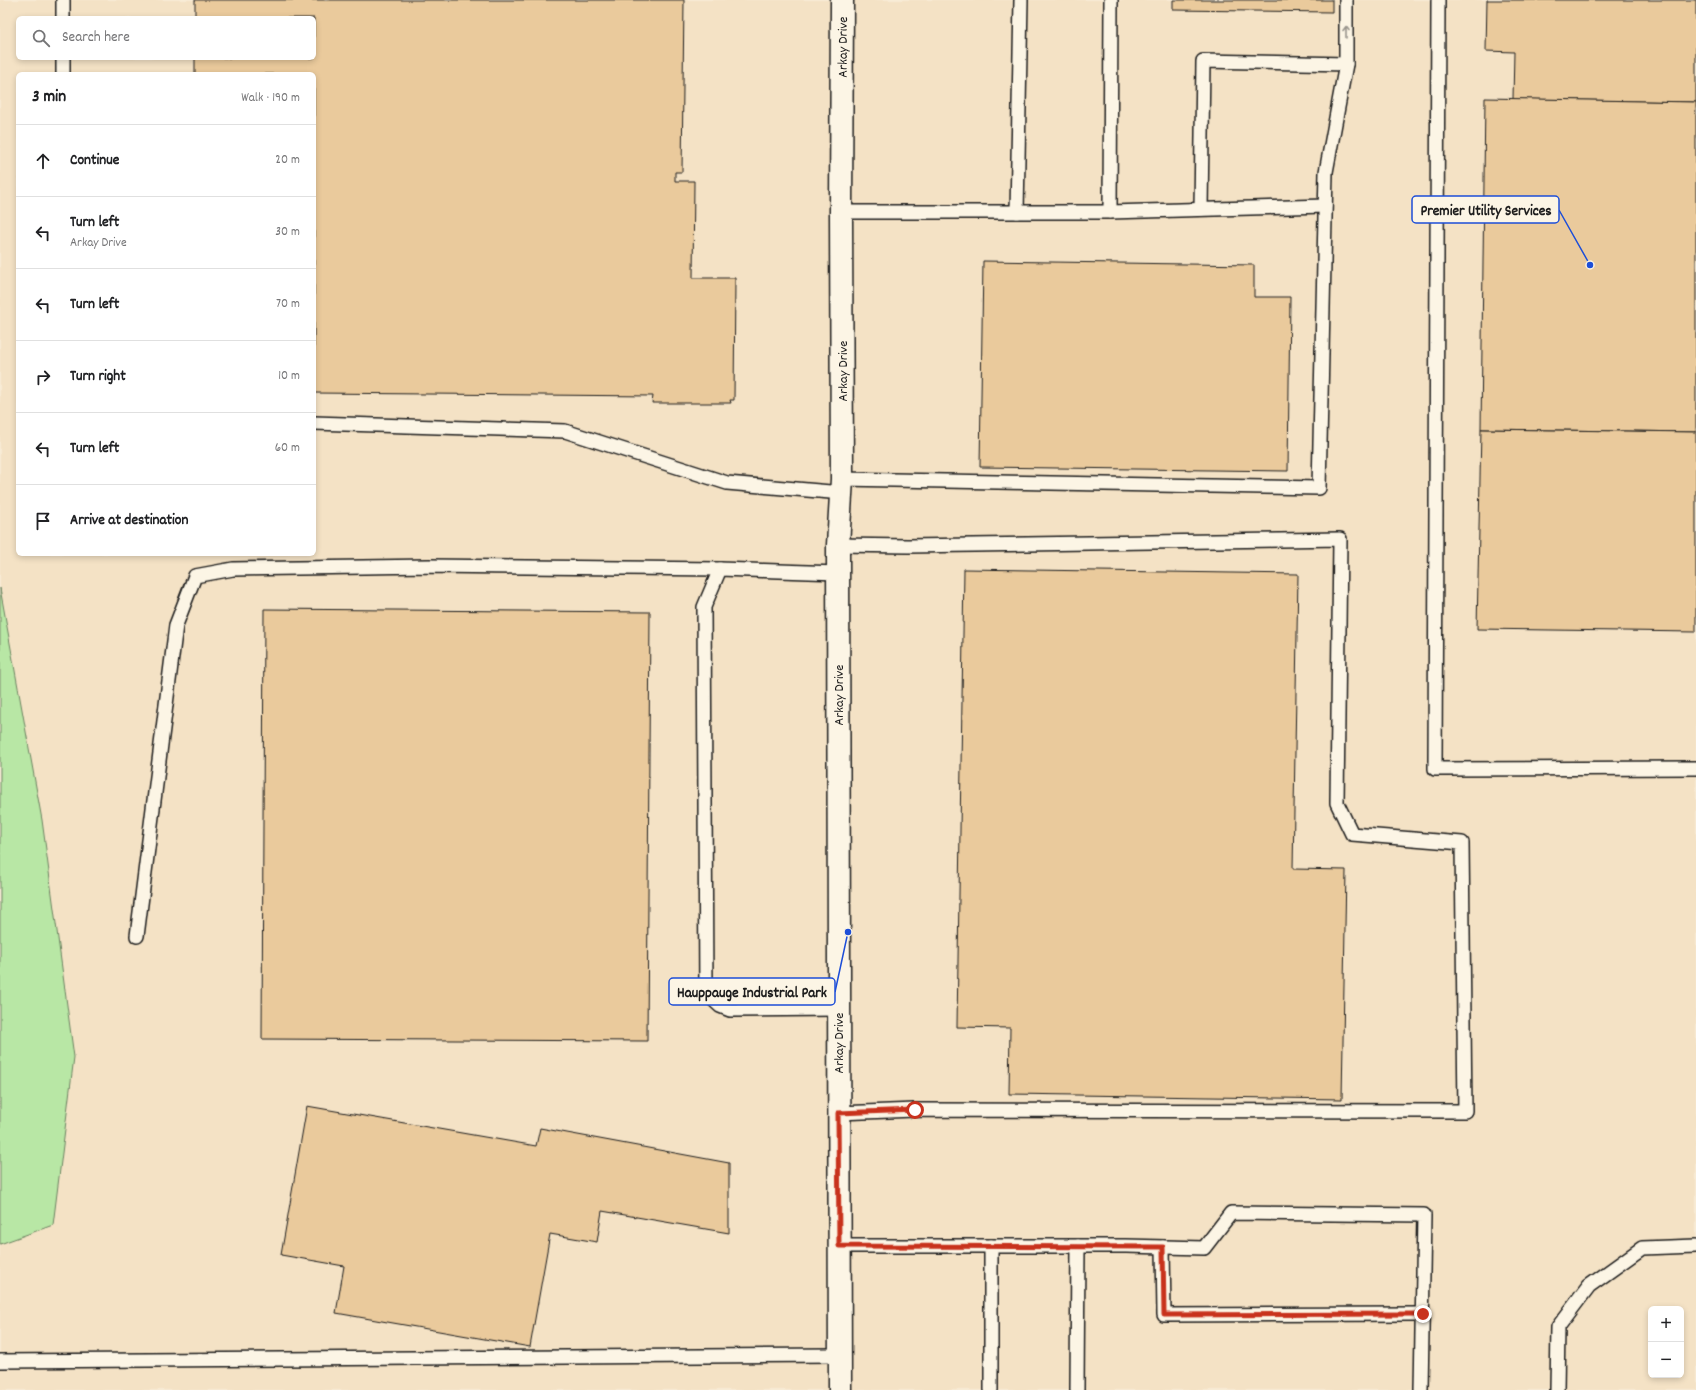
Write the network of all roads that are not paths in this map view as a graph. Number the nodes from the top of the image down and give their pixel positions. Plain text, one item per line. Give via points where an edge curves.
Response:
1 (63, 0) edge
2 (842, 0) edge
3 (1021, 0) edge
4 (1111, 0) edge
5 (1346, 0) edge
6 (1438, 0) edge
7 (63, 16) edge
8 (63, 60) edge
9 (1346, 64) junction
10 (63, 72) edge
11 (1325, 206) junction
12 (1201, 209) junction
13 (841, 212) junction
14 (1017, 212) junction
15 (1110, 212) junction
16 (316, 423) edge
17 (842, 486) junction
18 (838, 545) junction
19 (720, 569) junction
20 (838, 573) junction
21 (1696, 768) edge
22 (137, 936) dead end
23 (838, 1009) junction
24 (838, 1113) junction
25 (839, 1246) junction
26 (991, 1246) junction
27 (1078, 1246) junction
28 (1696, 1246) edge
29 (1163, 1247) junction
30 (1423, 1314) junction
31 (840, 1355) junction
32 (0, 1361) edge
33 (840, 1390) edge
34 (991, 1390) edge
35 (1077, 1390) edge
36 (1421, 1390) edge
37 (1557, 1390) edge

1 - 7 lane
2 - 13 street, Arkay Drive
3 - 14 lane
4 - 15 lane
9 -> 5 lane
6 - 21 lane via 1435,769
8 - 10 lane
9 - 11 lane via 1326,172
9 - 12 lane via 1203,60
11 - 12 lane
11 - 17 lane via 1319,488
12 - 15 lane
13 - 14 lane
13 - 17 street, Arkay Drive
14 - 15 lane
16 - 17 lane via 564,431 728,483
17 - 18 street, Arkay Drive
18 - 20 street, Arkay Drive
18 - 24 lane via 1340,539 1337,803 1352,834 1462,843 1465,1111 915,1110
19 - 20 lane
19 - 22 lane via 429,566 233,569 195,576 176,625
19 - 23 lane via 704,607 706,993 720,1006 730,1010
20 - 23 street, Arkay Drive
23 - 24 street, Arkay Drive
24 - 25 street, Arkay Drive
25 - 26 lane
25 - 31 street, Arkay Drive
26 - 27 lane
26 - 34 lane
27 - 29 lane
27 - 35 lane
28 - 37 lane via 1642,1248 1589,1286 1558,1327
29 - 30 lane via 1164,1315
29 - 30 lane via 1204,1248 1231,1213 1424,1215
30 - 36 lane
31 - 32 lane
31 - 33 street, Arkay Drive

